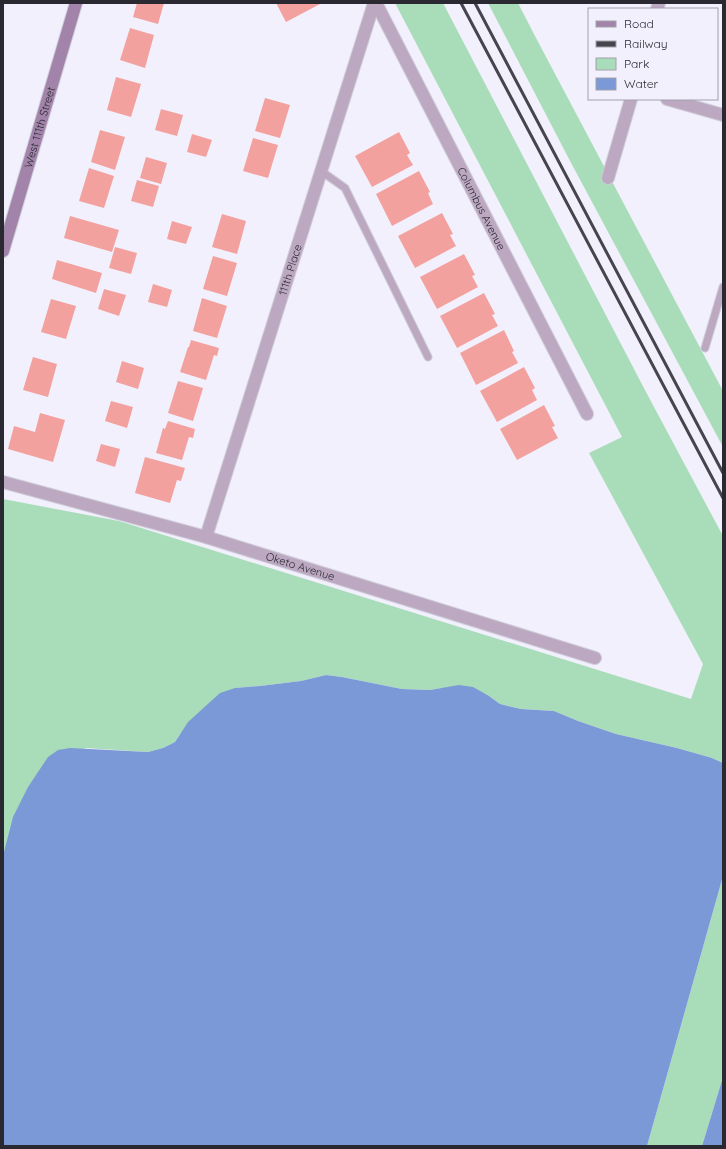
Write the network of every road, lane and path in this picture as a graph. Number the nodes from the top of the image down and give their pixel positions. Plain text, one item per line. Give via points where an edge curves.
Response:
1 (76, 3) edge
2 (375, 3) edge
3 (630, 100) edge
4 (670, 100) edge
5 (723, 115) edge
6 (321, 171) junction
7 (608, 178) dead end
8 (3, 251) edge
9 (723, 287) edge
10 (705, 348) dead end
11 (428, 357) dead end
12 (587, 414) dead end
13 (3, 482) edge
14 (206, 537) junction
15 (594, 658) dead end

1 - 8 main road, West 111th Street
2 - 6 street, 111th Place
2 - 12 street, Columbus Avenue
3 - 7 street
4 - 5 street
6 - 11 lane via 345,188
6 - 14 street, 111th Place
9 - 10 lane
13 - 14 street, Oketo Avenue
14 - 15 street, Oketo Avenue

